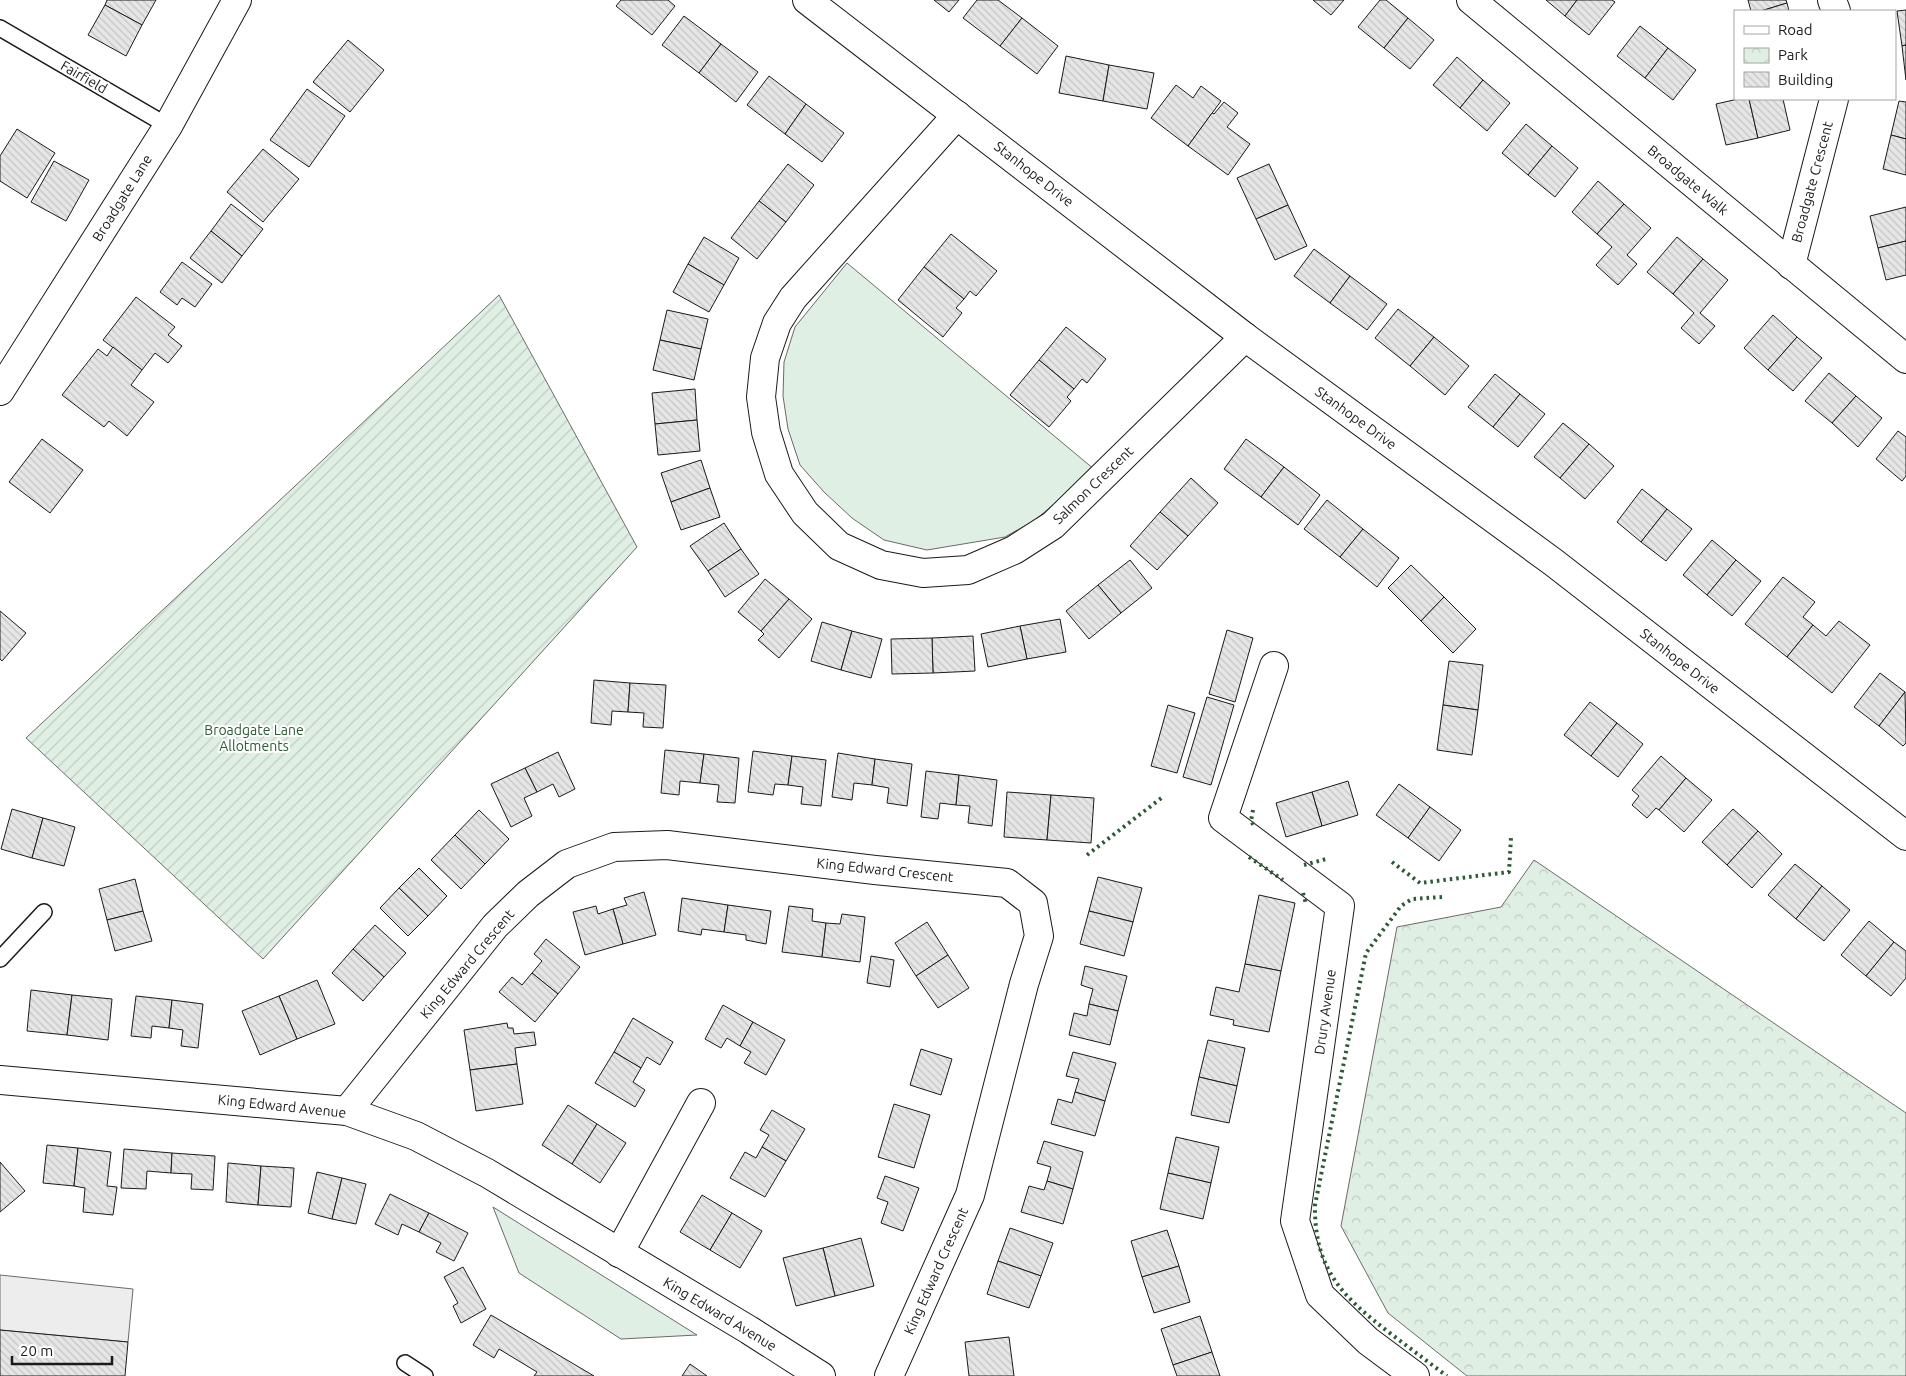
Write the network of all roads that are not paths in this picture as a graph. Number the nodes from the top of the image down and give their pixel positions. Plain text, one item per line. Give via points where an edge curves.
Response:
1 (237, 0) edge
2 (807, 0) edge
3 (1471, 0) edge
4 (0, 28) edge
5 (1834, 100) edge
6 (958, 115) junction
7 (168, 126) junction
8 (1791, 265) junction
9 (1245, 337) junction
10 (1906, 359) edge
11 (1, 386) edge
12 (1274, 666) dead end
13 (1906, 836) edge
14 (44, 912) dead end
15 (0, 959) edge
16 (0, 1080) edge
17 (701, 1102) dead end
18 (347, 1112) junction
19 (619, 1253) junction
20 (405, 1362) dead end
21 (425, 1376) edge
22 (821, 1376) edge
23 (889, 1376) edge
24 (1415, 1376) edge

1 - 7 street, Broadgate Lane
2 - 6 street, Stanhope Drive
3 - 8 street, Broadgate Walk
4 - 7 lane, Fairfield
5 - 8 street, Broadgate Crescent
6 - 9 street, Stanhope Drive
6 - 9 street, Salmon Crescent via 793,298 777,323 765,358 761,397 766,432 779,474 805,513 840,546 881,564 923,573 968,570 1014,550 1053,525
7 - 11 street, Broadgate Lane
8 - 10 street, Broadgate Walk
9 - 13 street, Stanhope Drive via 1553,562
12 - 24 street, Drury Avenue via 1223,818 1340,906 1295,1221 1320,1295 1368,1341
14 - 15 lane
16 - 18 street, King Edward Avenue
17 - 19 street
18 - 19 street, King Edward Avenue via 416,1136 487,1174
18 - 23 street, King Edward Crescent via 495,926 528,894 567,864 614,847 667,845 1007,883 1033,903 1039,936 970,1195
19 - 22 street, King Edward Avenue
20 - 21 lane

